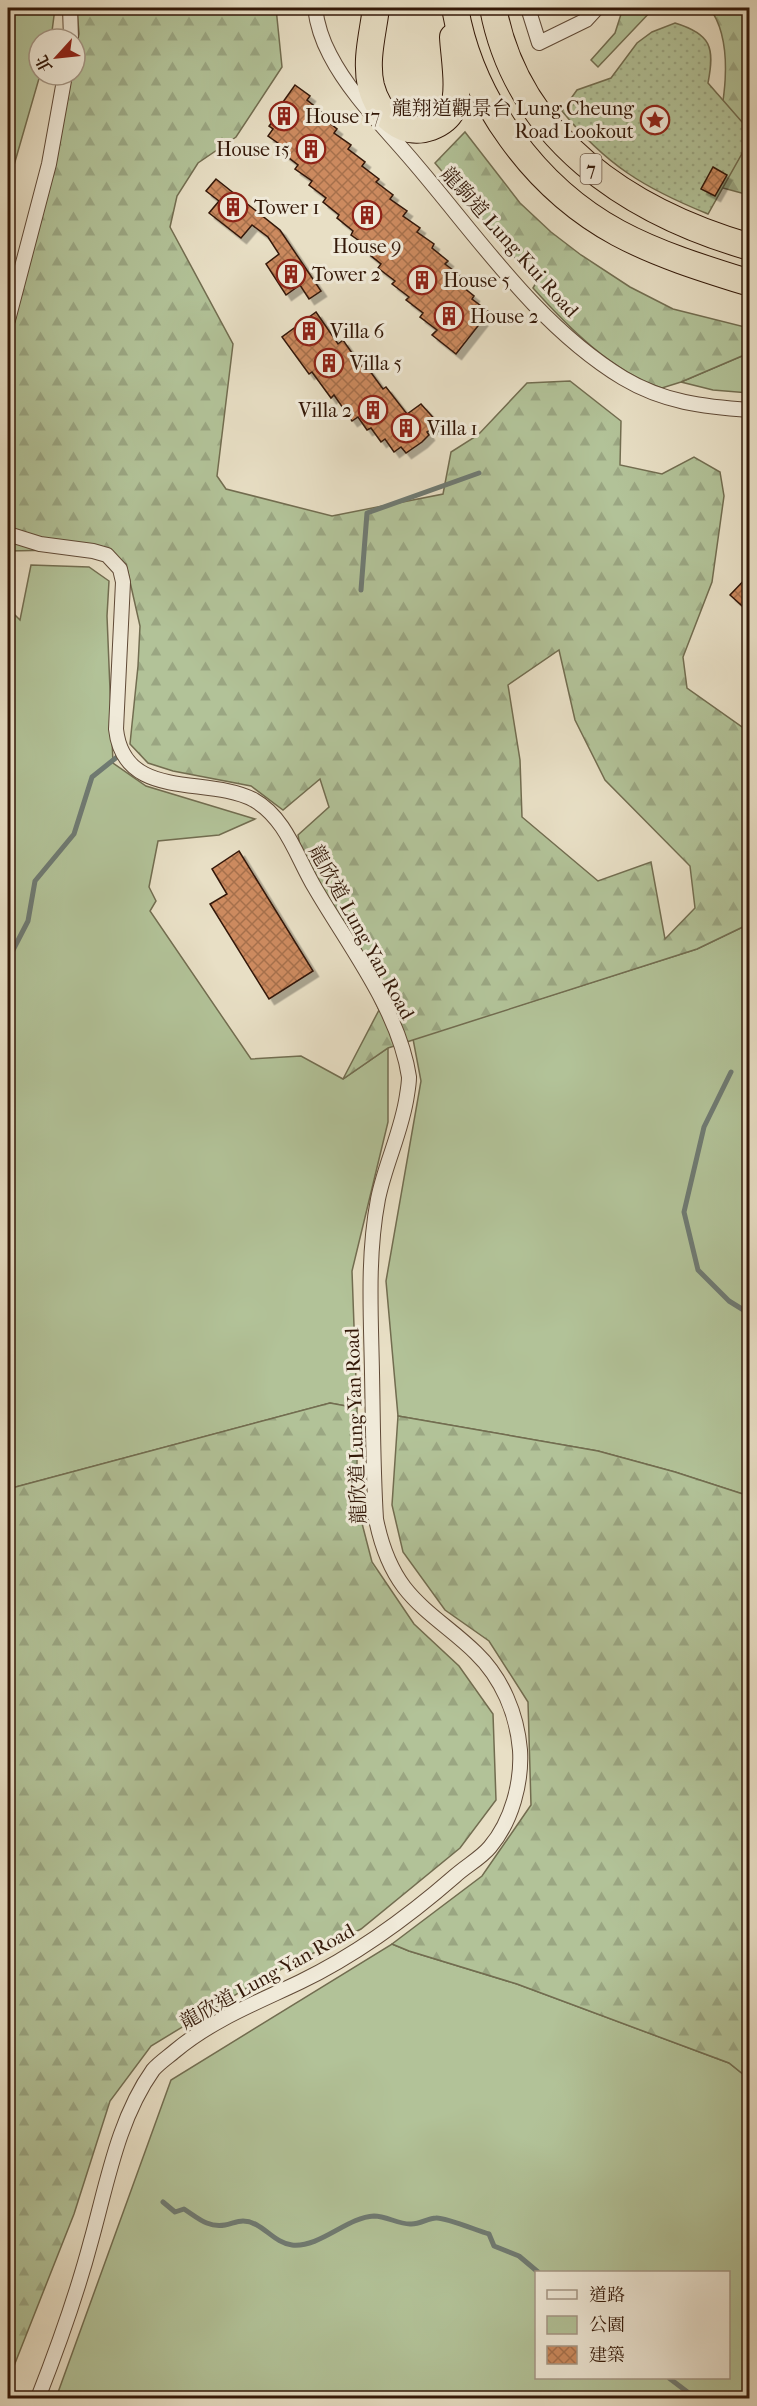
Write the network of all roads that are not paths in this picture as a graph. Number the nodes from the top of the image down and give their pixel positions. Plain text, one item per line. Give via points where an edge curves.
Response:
1 (70, 8) edge
2 (315, 8) edge
3 (376, 8) edge
4 (453, 8) edge
5 (493, 8) edge
6 (528, 8) edge
7 (597, 8) edge
8 (71, 27) edge
9 (63, 87) edge
10 (750, 247) edge
11 (750, 283) edge
12 (8, 320) edge
13 (750, 410) edge
14 (8, 534) edge
15 (38, 2398) edge

1 - 8 street
2 - 13 street, 龍駒道 Lung Kui Road via 330,56 354,92 535,305 576,343 623,378 658,394 701,407
3 - 4 highway via 369,68 374,95 391,121 412,130 435,126 451,112 455,102
4 - 11 highway, 7 via 470,62 490,105 548,181 600,222 639,244
5 - 10 highway, 7 via 505,49 536,109 580,160 654,210
6 - 7 street via 539,43 586,20
9 - 12 street via 51,156
14 - 15 street, 龍欣道 Lung Yan Road via 40,544 101,553 117,564 123,582 116,729 122,753 134,768 149,777 234,793 254,800 280,822 395,1030 409,1078 404,1120 378,1199 369,1276 379,1534 403,1586 476,1652 499,1682 511,1708 520,1752 518,1784 508,1815 490,1847 357,1951 301,1982 223,2017 155,2067 137,2098 109,2169 91,2243

